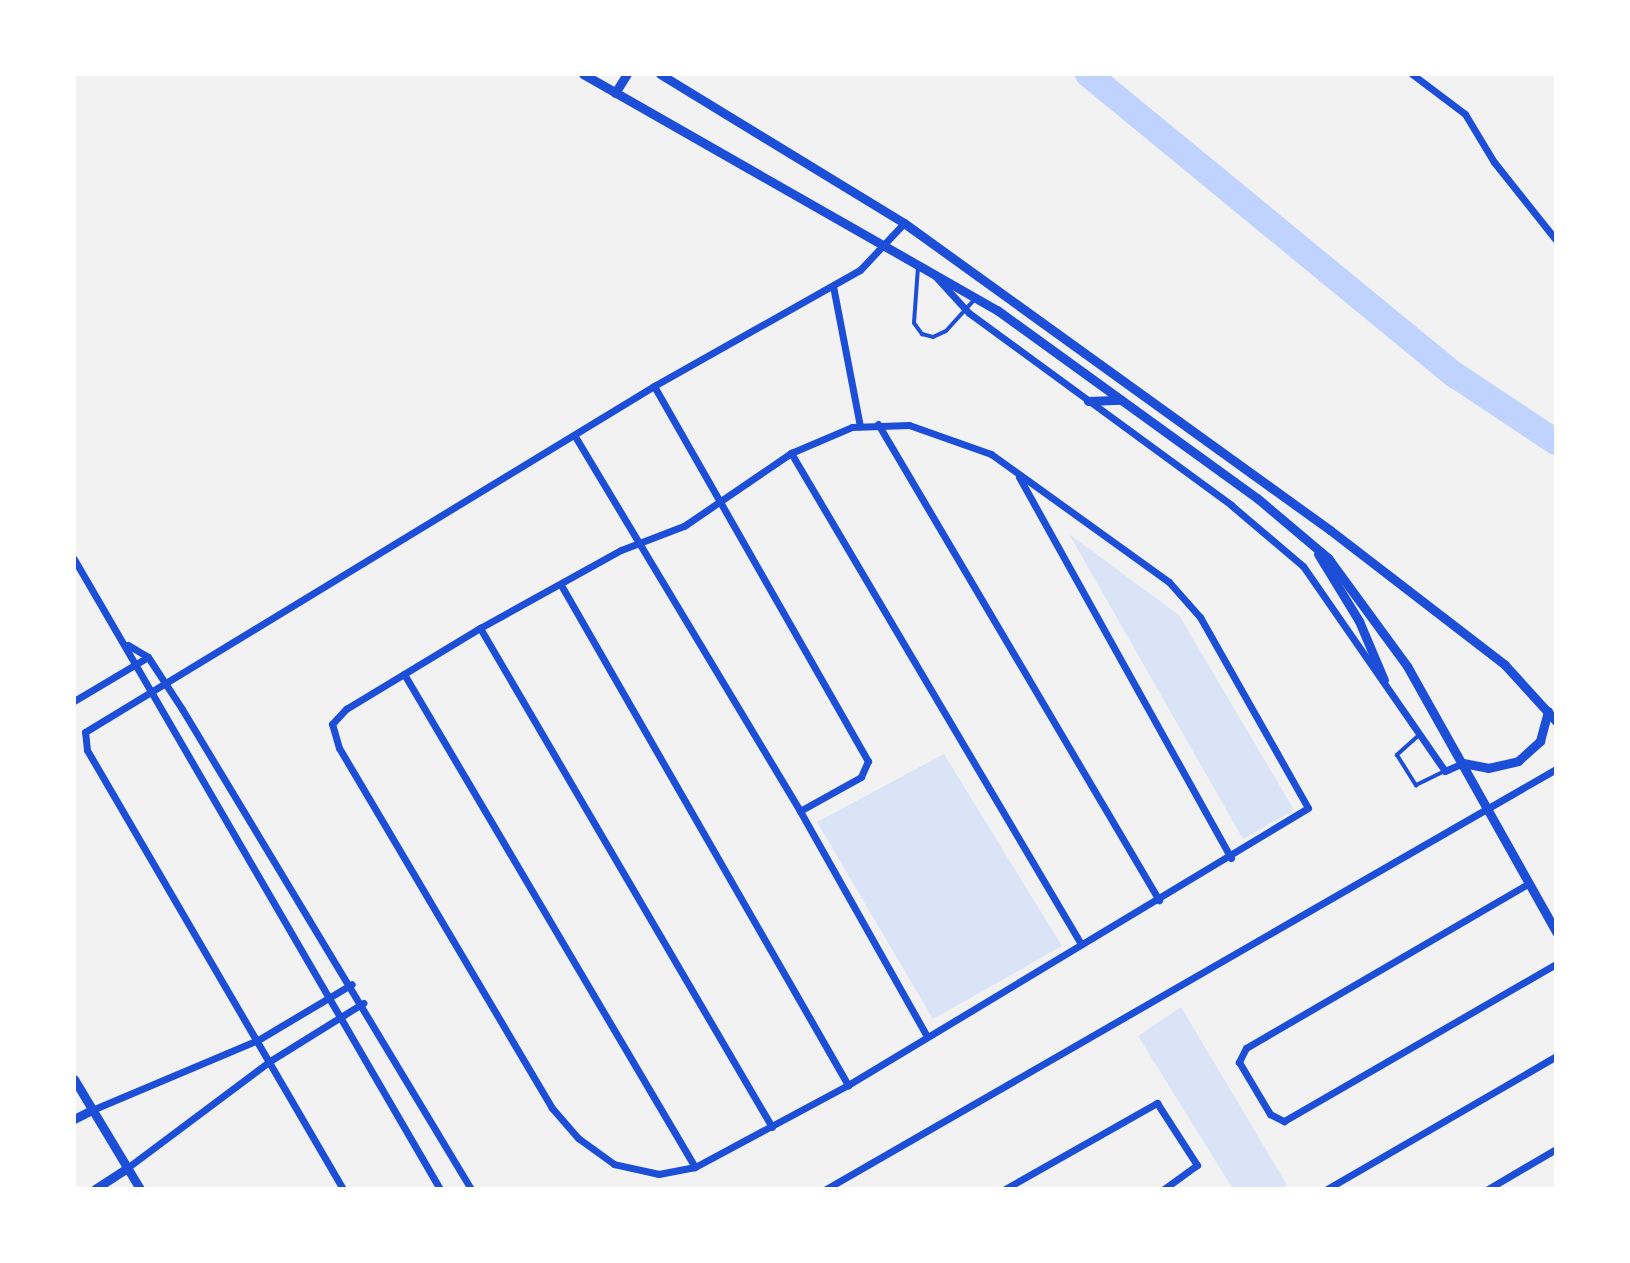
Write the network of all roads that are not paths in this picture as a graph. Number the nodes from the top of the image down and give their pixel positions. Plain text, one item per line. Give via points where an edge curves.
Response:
1 (583, 74) edge
2 (627, 74) edge
3 (660, 74) edge
4 (1412, 74) edge
5 (615, 93) junction
6 (904, 223) junction
7 (1556, 240) edge
8 (884, 244) junction
9 (918, 267) junction
10 (935, 276) junction
11 (833, 286) junction
12 (976, 297) junction
13 (966, 309) junction
14 (654, 386) junction
15 (1122, 400) junction
16 (1088, 401) junction
17 (878, 424) junction
18 (860, 426) junction
19 (576, 438) junction
20 (791, 453) junction
21 (1018, 475) junction
22 (719, 498) junction
23 (1309, 541) junction
24 (638, 544) junction
25 (74, 559) edge
26 (561, 585) junction
27 (480, 628) junction
28 (128, 645) junction
29 (148, 657) junction
30 (133, 666) junction
31 (404, 674) junction
32 (1384, 680) junction
33 (162, 682) junction
34 (150, 690) junction
35 (74, 701) edge
36 (1548, 711) junction
37 (1556, 721) edge
38 (1419, 735) junction
39 (1463, 763) junction
40 (1556, 769) edge
41 (1445, 771) junction
42 (1487, 810) junction
43 (800, 811) junction
44 (1231, 858) junction
45 (1526, 885) junction
46 (1159, 900) junction
47 (1556, 932) edge
48 (1081, 944) junction
49 (1556, 964) edge
50 (352, 984) junction
51 (330, 997) junction
52 (363, 1003) junction
53 (341, 1016) junction
54 (927, 1036) junction
55 (258, 1040) junction
56 (1556, 1056) edge
57 (270, 1061) junction
58 (74, 1079) edge
59 (848, 1085) junction
60 (92, 1110) junction
61 (74, 1119) edge
62 (772, 1127) junction
63 (1556, 1149) edge
64 (695, 1167) junction
65 (127, 1168) junction
66 (95, 1189) edge
67 (140, 1189) edge
68 (343, 1189) edge
69 (440, 1189) edge
70 (471, 1189) edge
71 (826, 1189) edge
72 (1005, 1189) edge
73 (1164, 1189) edge
74 (1327, 1189) edge
75 (1488, 1189) edge

1 - 5 street
2 - 5 street
3 - 6 street
4 - 7 street via 1465,114 1494,162
5 - 8 street
6 - 8 street
6 - 36 street via 1330,530 1505,665
8 - 9 street
8 - 11 street via 860,270
9 - 10 street
9 - 13 lane via 914,323 922,334 933,337 946,331
10 - 12 street
10 - 13 street
11 - 14 street
11 - 18 street
12 - 13 lane
12 - 15 street
13 - 16 street
14 - 19 street
14 - 22 street
15 - 16 street
15 - 23 street
16 - 32 street via 1231,505 1303,566
17 - 18 street
17 - 21 street via 920,427 961,439
17 - 46 street
18 - 20 street
19 - 24 street
19 - 33 street
20 - 22 street
20 - 48 street
21 - 44 street
21 - 44 street via 1169,582 1200,617 1304,797 1308,808 1301,816
22 - 24 street via 684,526
22 - 43 street via 868,761 861,777
23 - 32 street via 1359,621
23 - 39 street via 1359,594
24 - 26 street
24 - 43 street
25 - 28 street
26 - 27 street
26 - 59 street
27 - 31 street
27 - 62 street
28 - 29 street
28 - 30 street
29 - 30 street
29 - 33 street
30 - 34 street
30 - 35 street
31 - 64 street
31 - 64 street via 346,709 332,724 346,761 552,1108 578,1138 614,1164 659,1174
32 - 38 street
33 - 34 street
33 - 50 street
34 - 51 street
34 - 55 street via 89,728 84,744
36 - 37 street
36 - 39 street via 1540,741 1518,761 1488,768
38 - 41 street
38 - 41 lane via 1397,755 1416,785
39 - 41 street
39 - 42 street
40 - 42 street
42 - 45 street
42 - 71 street
43 - 54 street
44 - 46 street
45 - 47 street
45 - 49 street via 1239,1056 1270,1114 1284,1121
46 - 48 street
48 - 54 street
50 - 51 street
50 - 52 street
51 - 53 street
51 - 55 street
52 - 53 street
52 - 70 street
53 - 57 street
53 - 69 street
54 - 59 street
55 - 57 street
55 - 60 street
56 - 74 street
57 - 65 street
57 - 68 street
58 - 60 street
59 - 62 street
60 - 61 street
60 - 65 street
62 - 64 street
63 - 75 street
65 - 66 street
65 - 67 street
72 - 73 street via 1159,1104 1197,1168

